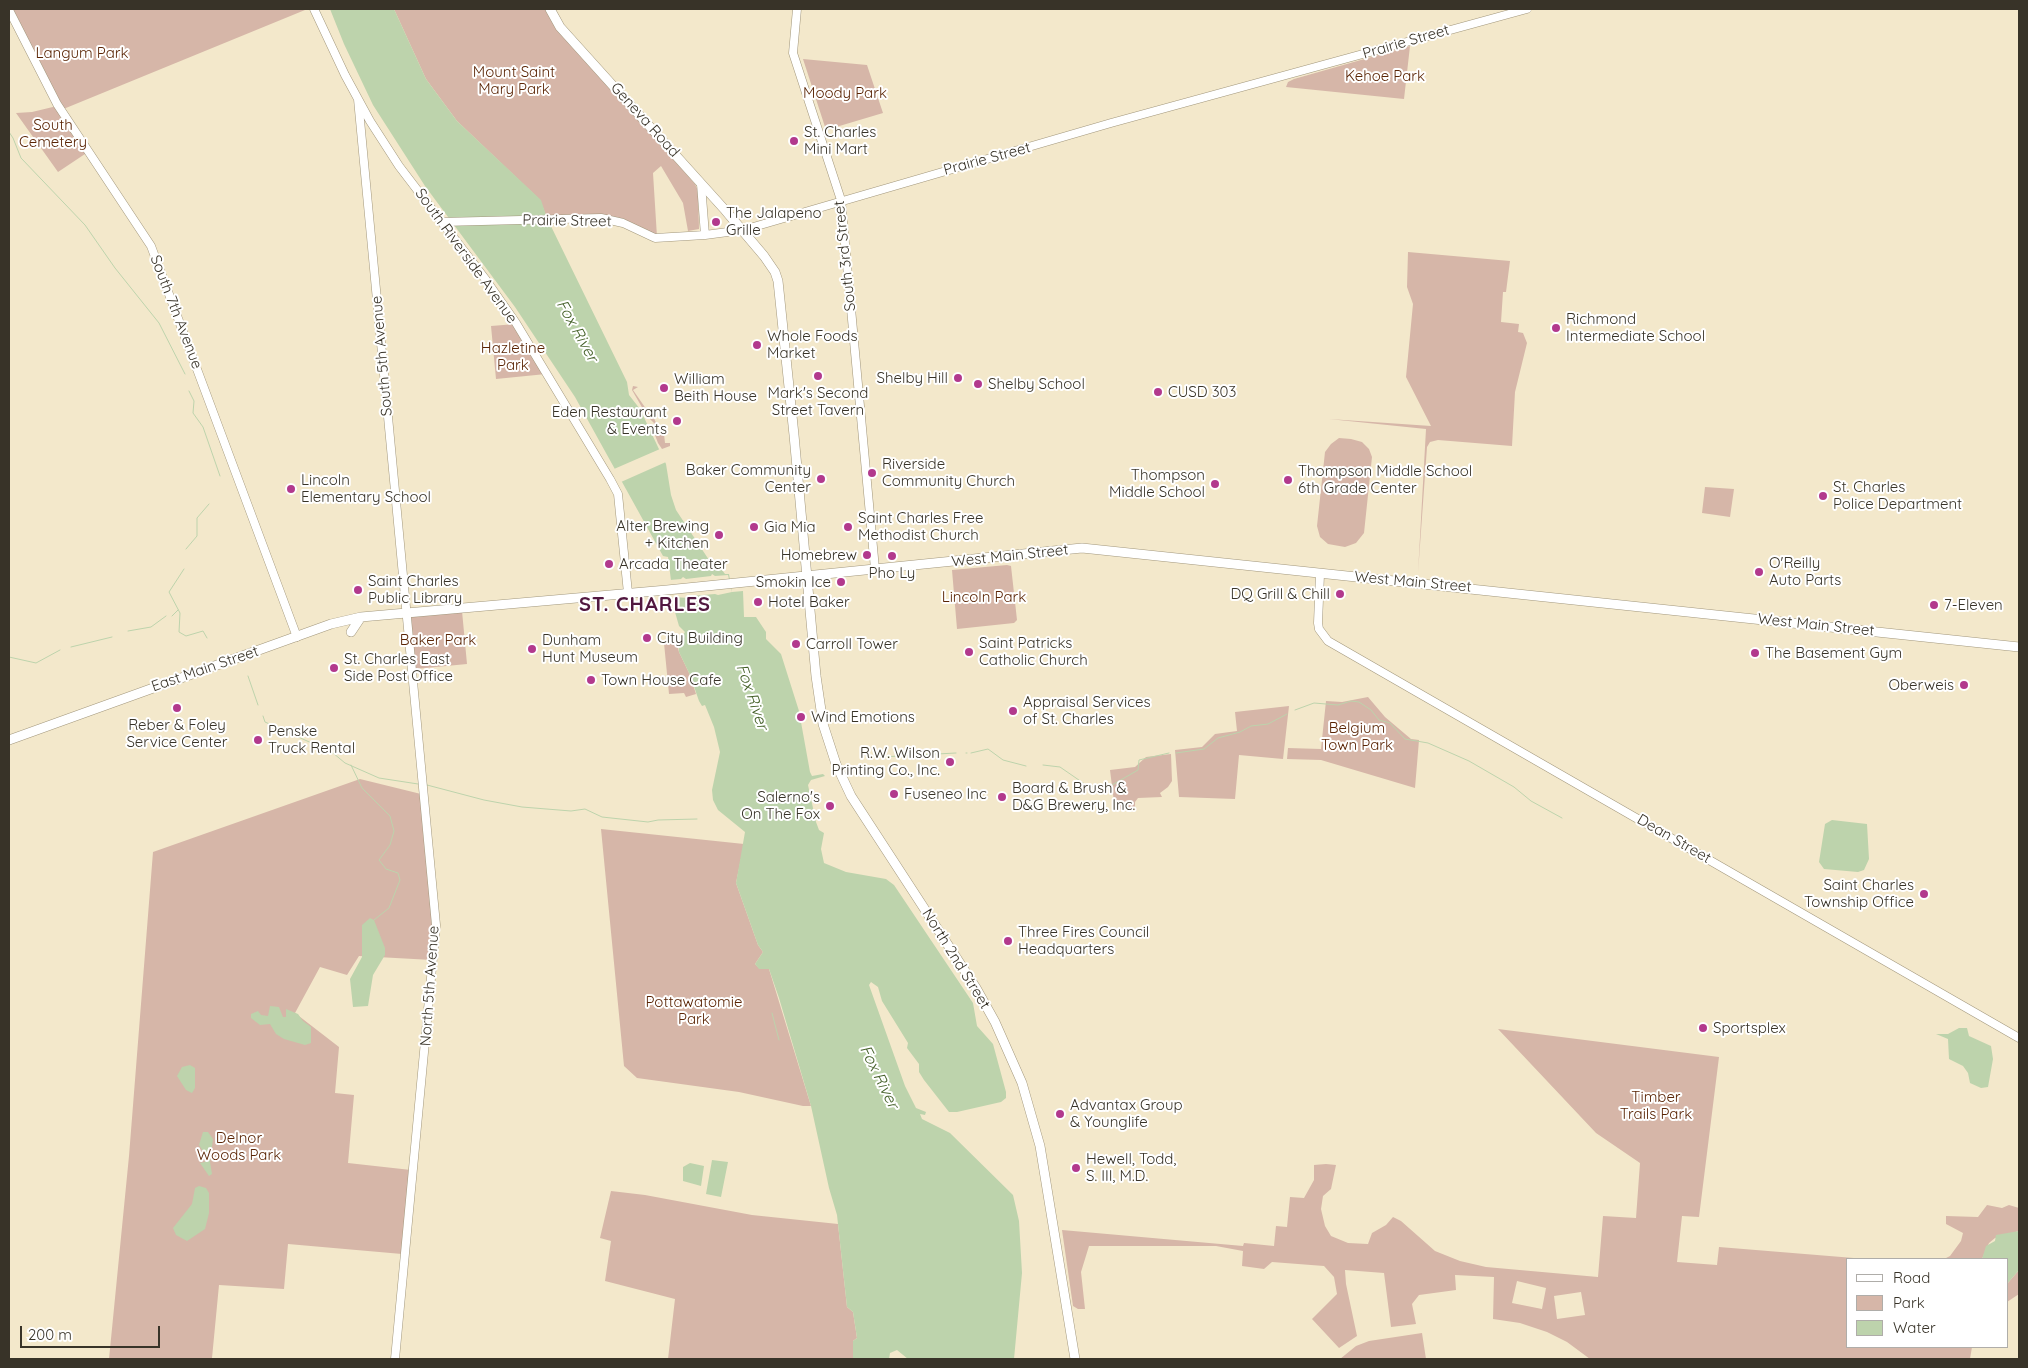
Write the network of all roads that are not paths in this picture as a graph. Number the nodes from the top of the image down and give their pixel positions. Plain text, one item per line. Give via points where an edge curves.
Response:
1 (314, 9) edge
2 (550, 9) edge
3 (797, 9) edge
4 (1527, 9) edge
5 (9, 10) edge
6 (358, 99) junction
7 (701, 184) junction
8 (841, 200) junction
9 (442, 222) junction
10 (742, 230) junction
11 (705, 235) junction
12 (875, 569) junction
13 (1320, 574) junction
14 (807, 575) junction
15 (628, 593) junction
16 (405, 614) junction
17 (297, 638) junction
18 (2019, 647) edge
19 (9, 740) edge
20 (2019, 1038) edge
21 (395, 1359) edge
22 (1075, 1359) edge

1 - 6 street, South Riverside Avenue
2 - 7 main road, Geneva Road via 560,27
3 - 8 street, South 3rd Street via 793,53
4 - 8 street, Prairie Street
5 - 17 street, South 7th Avenue via 57,104 151,246
6 - 9 street, South Riverside Avenue via 399,166
6 - 16 street, South 5th Avenue
7 - 10 main road, Geneva Road
7 - 11 street
8 - 10 street, Prairie Street
8 - 12 street, South 3rd Street
9 - 11 street, Prairie Street via 613,220 655,238
9 - 15 street, South Riverside Avenue via 516,323 618,494
10 - 11 street, Prairie Street
10 - 14 main road, North 2nd Street via 771,266 778,281
12 - 13 main road, West Main Street via 1089,548
12 - 14 main road, West Main Street
13 - 18 main road, West Main Street
13 - 20 street, Dean Street via 1318,623 1328,640
14 - 15 main road, West Main Street
14 - 22 main road, North 2nd Street via 819,704 836,764 856,805 976,988 1011,1055 1030,1105 1044,1164
15 - 16 main road, East Main Street
16 - 17 main road, East Main Street via 361,617
16 - 21 street, North 5th Avenue via 436,942
17 - 19 main road, East Main Street

